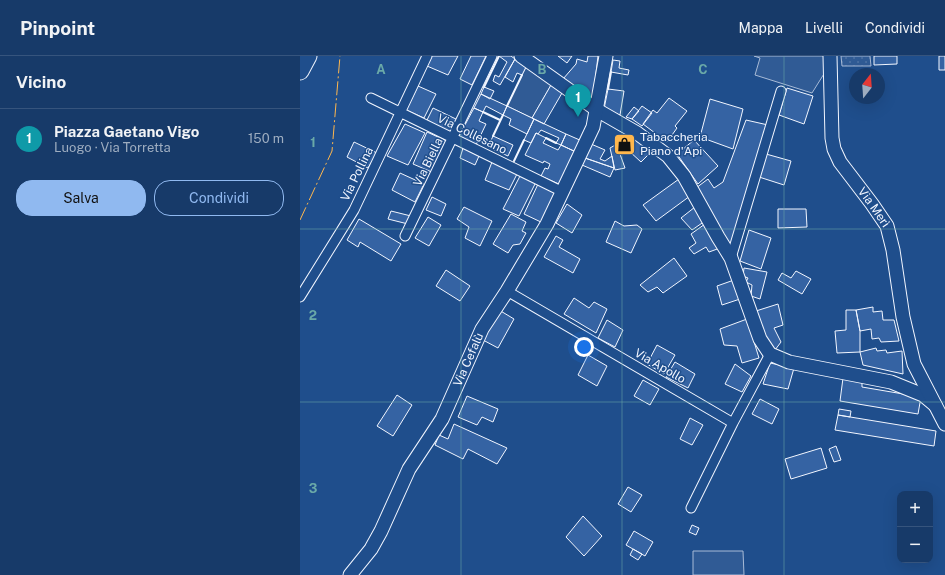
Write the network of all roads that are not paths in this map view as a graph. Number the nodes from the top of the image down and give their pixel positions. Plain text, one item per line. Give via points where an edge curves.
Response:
1 (308, 56) edge
2 (427, 56) edge
3 (492, 56) edge
4 (521, 56) edge
5 (606, 56) edge
6 (830, 56) edge
7 (300, 71) edge
8 (781, 91) dead end
9 (371, 98) dead end
10 (597, 110) junction
11 (400, 112) junction
12 (453, 138) junction
13 (563, 192) junction
14 (405, 236) dead end
15 (730, 258) junction
16 (507, 291) junction
17 (300, 297) edge
18 (770, 354) junction
19 (914, 364) junction
20 (891, 382) junction
21 (935, 405) junction
22 (733, 423) junction
23 (945, 424) edge
24 (690, 508) dead end
25 (350, 575) edge

1 - 7 highway
2 - 11 street, Via Pollina
3 - 12 street, Via Biella
4 - 10 street
5 - 10 street, Via Cefalù
6 - 19 street, Via Merì via 834,149 840,162 886,226 893,250 903,317
8 - 15 street
9 - 11 street, Via Collesano
10 - 13 street, Via Cefalù via 593,127
10 - 15 street via 637,133 668,156 684,176
11 - 12 street, Via Collesano
11 - 17 street, Via Pollina via 354,210
12 - 13 street, Via Collesano
12 - 14 street, Via Biella
13 - 16 street, Via Cefalù
15 - 18 street via 760,339
16 - 22 street, Via Apollo
16 - 25 street, Via Cefalù via 482,329 450,404 433,435 409,469 381,531
18 - 20 street via 789,362
18 - 22 street
19 - 20 street via 910,376 904,381
19 - 21 street, Via Merì
20 - 21 street via 923,395
21 - 23 street, Via Merì
22 - 24 street

